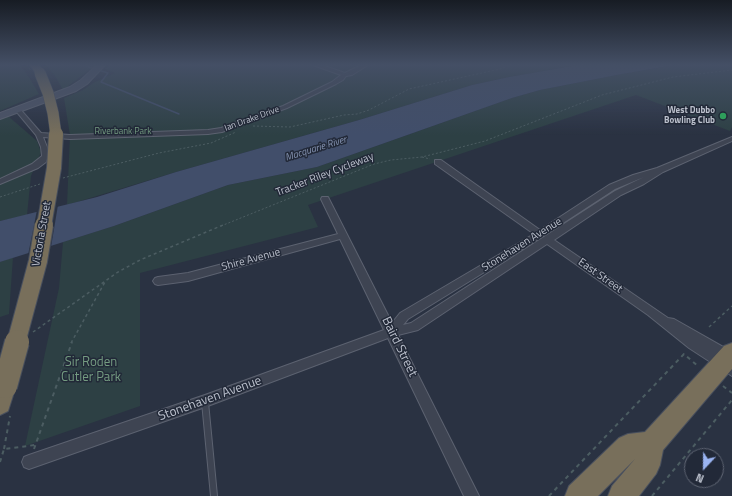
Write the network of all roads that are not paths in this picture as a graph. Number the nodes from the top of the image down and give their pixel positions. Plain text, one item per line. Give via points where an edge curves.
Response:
1 (46, 88) edge
2 (74, 88) edge
3 (323, 88) edge
4 (18, 110) junction
5 (0, 116) edge
6 (39, 135) junction
7 (732, 139) edge
8 (438, 162) dead end
9 (0, 182) edge
10 (324, 199) dead end
11 (344, 235) junction
12 (544, 237) junction
13 (158, 282) dead end
14 (391, 332) junction
15 (726, 364) edge
16 (5, 401) edge
17 (205, 401) junction
18 (651, 444) junction
19 (29, 462) road end
20 (214, 496) edge
21 (472, 496) edge
22 (579, 496) edge
23 (622, 496) edge

1 - 16 highway, Victoria Street, bridge via 54,113 54,168 38,261
2 - 4 street
3 - 6 street, Ian Drake Drive via 285,107 222,130 70,137
4 - 5 street
4 - 6 street
6 - 9 street via 44,147 43,160 24,172
7 - 12 street, Stonehaven Avenue via 660,170
8 - 12 street, East Street
10 - 11 street, Baird Street
11 - 13 street, Shire Avenue via 188,277
11 - 14 street, Baird Street
12 - 14 street, Stonehaven Avenue via 404,316
12 - 14 street, Stonehaven Avenue via 414,327
12 - 15 street, East Street via 652,312 692,345
14 - 17 street, Stonehaven Avenue
14 - 21 street, Baird Street
15 - 18 highway
17 - 19 street, Stonehaven Avenue
17 - 20 lane
18 - 22 highway via 628,446
18 - 23 highway via 647,465

